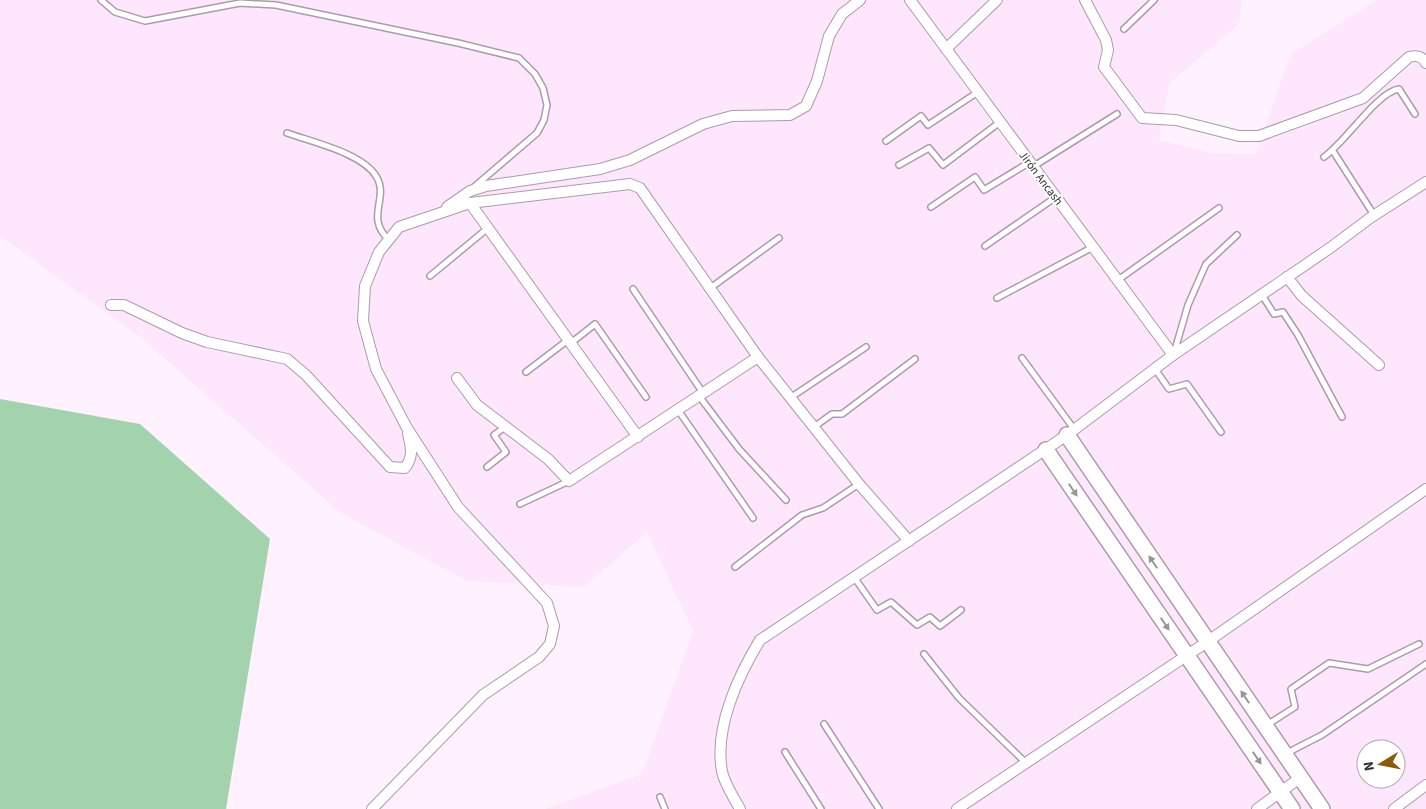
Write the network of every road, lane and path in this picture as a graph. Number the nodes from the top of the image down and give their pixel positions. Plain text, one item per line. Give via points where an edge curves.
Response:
1 (101, 0) edge
2 (860, 0) edge
3 (910, 0) edge
4 (997, 0) edge
5 (1085, 0) edge
6 (1154, 0) edge
7 (1124, 29) dead end
8 (946, 49) junction
9 (1426, 63) edge
10 (978, 92) junction
11 (1117, 114) dead end
12 (1415, 114) dead end
13 (1000, 122) junction
14 (288, 133) dead end
15 (886, 141) dead end
16 (1333, 151) junction
17 (1324, 158) dead end
18 (1031, 164) junction
19 (899, 165) dead end
20 (1426, 182) edge
21 (470, 191) junction
22 (1056, 197) junction
23 (470, 203) junction
24 (931, 207) dead end
25 (1219, 208) dead end
26 (436, 215) junction
27 (1374, 215) junction
28 (488, 228) junction
29 (1236, 235) dead end
30 (779, 238) dead end
31 (389, 240) junction
32 (985, 246) dead end
33 (1093, 247) junction
34 (430, 276) dead end
35 (1287, 277) junction
36 (1118, 280) junction
37 (633, 289) dead end
38 (709, 289) junction
39 (1262, 294) junction
40 (997, 298) dead end
41 (111, 305) dead end
42 (569, 341) junction
43 (866, 347) dead end
44 (1173, 356) junction
45 (758, 357) junction
46 (1022, 358) dead end
47 (915, 359) dead end
48 (1379, 365) dead end
49 (1155, 369) junction
50 (526, 372) dead end
51 (457, 378) dead end
52 (701, 394) junction
53 (646, 397) dead end
54 (790, 398) junction
55 (678, 410) junction
56 (1342, 416) dead end
57 (505, 426) junction
58 (814, 427) junction
59 (407, 428) junction
60 (1221, 432) dead end
61 (1071, 433) junction
62 (638, 436) junction
63 (1046, 450) junction
64 (487, 467) dead end
65 (569, 481) junction
66 (859, 484) junction
67 (1426, 489) edge
68 (786, 500) dead end
69 (520, 504) dead end
70 (753, 518) dead end
71 (909, 541) junction
72 (735, 567) dead end
73 (854, 577) junction
74 (961, 610) dead end
75 (1207, 642) junction
76 (1419, 644) dead end
77 (924, 654) dead end
78 (1187, 656) junction
79 (1426, 664) edge
80 (824, 724) dead end
81 (1265, 726) junction
82 (785, 752) dead end
83 (1284, 754) junction
84 (1027, 764) junction
85 (1300, 778) junction
86 (1426, 785) edge
87 (1281, 792) junction
88 (660, 798) dead end
89 (372, 809) edge
90 (665, 809) edge
91 (740, 809) edge
92 (820, 809) edge
93 (879, 809) edge
94 (957, 809) edge
95 (1258, 809) edge
96 (1292, 809) edge
97 (1322, 809) edge
98 (1394, 809) edge

1 - 21 lane via 115,12 145,21 240,3 276,5 519,58 543,88 544,120 537,133
2 - 21 street via 842,14 829,36 817,82 806,106 790,115 732,116 702,124 630,160 600,169
3 - 8 street, Jirón Ancash
4 - 8 street
5 - 9 street via 1106,40 1108,50 1104,67 1138,116 1176,120 1239,136 1259,136 1363,98 1409,57 1417,55
6 - 7 lane
8 - 10 street, Jirón Ancash
10 - 13 street, Jirón Ancash
10 - 15 lane via 928,125 921,116
11 - 18 lane
12 - 16 lane via 1399,89 1386,93
13 - 18 street, Jirón Ancash
13 - 19 lane via 943,165 929,148
14 - 31 lane via 352,156 375,174 380,192 377,222
16 - 17 lane
16 - 27 lane
18 - 22 street, Jirón Ancash
18 - 24 lane via 984,190 975,177
20 - 27 street
21 - 26 street
22 - 32 lane
22 - 33 street, Jirón Ancash
23 - 26 street
23 - 28 street
23 - 38 street via 630,184 640,188
25 - 36 lane
26 - 31 street via 400,227
27 - 35 street
28 - 34 lane
28 - 42 street
29 - 44 lane via 1206,264 1188,305
30 - 38 lane
31 - 59 street via 379,252 365,286 363,321 376,369
33 - 36 street, Jirón Ancash
33 - 40 lane
35 - 39 street
35 - 48 street via 1302,296
36 - 44 street, Jirón Ancash
37 - 52 lane
38 - 45 street
39 - 44 street
39 - 56 lane via 1274,314 1283,312
41 - 59 street via 124,305 207,342 287,359 306,375 390,467 405,468 410,461 412,452
42 - 50 lane
42 - 53 lane via 595,324
42 - 62 street
43 - 54 lane
44 - 49 street
45 - 52 street
45 - 54 street
46 - 61 lane
47 - 58 lane via 842,414 832,414
49 - 60 lane via 1169,389 1187,384
49 - 61 street
51 - 57 street via 477,406
52 - 55 street
52 - 68 lane via 739,449
54 - 58 street
55 - 62 street
55 - 70 lane
57 - 64 lane via 494,435 506,452
57 - 65 street via 548,459
58 - 66 street
59 - 89 street via 458,507 547,603 554,626 550,644 539,658 484,695
61 - 63 street
75 -> 61 street
62 - 65 street
63 - 71 street
63 -> 78 street
65 - 69 lane
66 - 71 street
66 - 72 lane via 823,508 802,515
67 - 75 street
71 - 73 street
73 - 74 lane via 877,610 891,602 917,625 930,617 940,626
73 - 91 street via 760,640 741,672 719,743 722,772
75 - 78 street
81 -> 75 street
76 - 81 lane via 1368,669 1329,662 1291,689 1295,708
77 - 84 lane via 959,698
78 - 84 street
78 -> 87 street
79 - 83 lane via 1322,735
80 - 93 lane
81 - 83 street
82 - 92 lane
83 - 85 street
84 - 94 street
85 - 87 street
85 - 97 street
86 - 98 street
87 - 95 street
87 - 96 street
88 - 90 lane

